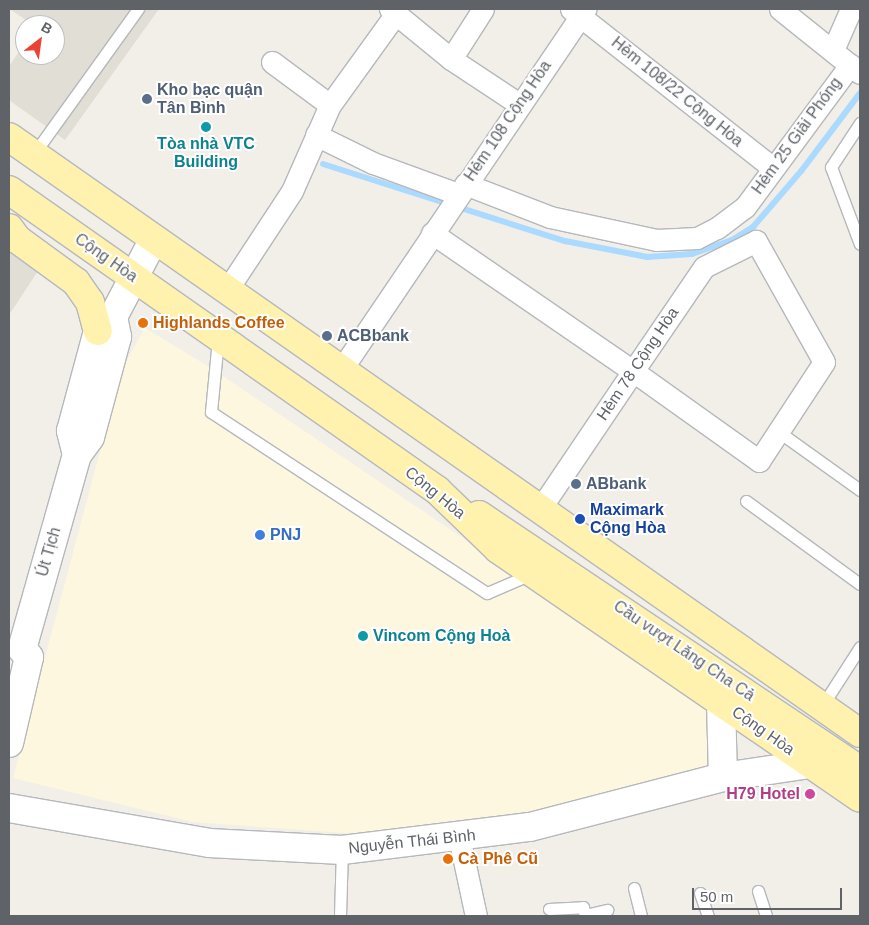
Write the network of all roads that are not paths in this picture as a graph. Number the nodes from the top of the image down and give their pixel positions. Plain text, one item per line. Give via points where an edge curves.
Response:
1 (138, 9) edge
2 (483, 9) edge
3 (780, 9) edge
4 (851, 9) edge
5 (579, 11) edge
6 (392, 12) edge
7 (833, 50) junction
8 (451, 59) junction
9 (272, 62) dead end
10 (854, 69) edge
11 (519, 104) junction
12 (330, 105) junction
13 (860, 123) edge
14 (316, 135) junction
15 (9, 137) edge
16 (33, 155) junction
17 (774, 168) junction
18 (461, 189) junction
19 (9, 190) edge
20 (9, 228) edge
21 (432, 233) junction
22 (154, 240) junction
23 (860, 244) edge
24 (134, 277) junction
25 (227, 290) junction
26 (106, 324) junction
27 (218, 337) junction
28 (341, 370) junction
29 (633, 371) junction
30 (779, 432) junction
31 (436, 490) junction
32 (860, 490) edge
33 (746, 502) dead end
34 (540, 510) junction
35 (534, 573) junction
36 (860, 584) edge
37 (860, 647) edge
38 (16, 659) edge
39 (721, 702) junction
40 (822, 706) junction
41 (860, 733) edge
42 (9, 743) edge
43 (810, 764) junction
44 (860, 770) edge
45 (723, 777) junction
46 (860, 798) edge
47 (9, 808) edge
48 (459, 837) junction
49 (342, 850) junction
50 (634, 888) dead end
51 (758, 891) dead end
52 (700, 893) dead end
53 (549, 909) dead end
54 (607, 910) dead end
55 (340, 916) edge
56 (476, 916) edge
57 (585, 916) edge
58 (641, 916) edge
59 (708, 916) edge
60 (766, 916) edge

1 - 16 lane
2 - 8 street
3 - 7 street
4 - 7 street
5 - 11 street, Hẻm 108 Cộng Hòa
5 - 17 street, Hẻm 108/22 Cộng Hòa
6 - 8 street
6 - 12 street
7 - 10 street
8 - 11 street
9 - 12 street
10 - 17 street, Hẻm 25 Giải Phóng
11 - 18 street, Hẻm 108 Cộng Hòa
12 - 14 street
13 - 23 lane via 831,167
14 - 18 street, Hẻm 25 Giải Phóng via 373,163
14 - 25 street via 292,191
15 - 16 main road
16 - 22 main road
17 - 18 street, Hẻm 25 Giải Phóng via 745,207 718,228 697,238 656,240 527,211
18 - 21 street, Hẻm 108 Cộng Hòa
19 - 24 main road, Cộng Hòa
20 - 26 main road via 17,239 76,282
21 - 28 street, Hẻm 108 Cộng Hòa
21 - 29 street
22 - 24 street, Út Tịch
22 - 25 main road
24 - 26 street, Út Tịch
24 - 27 main road, Cộng Hòa
25 - 28 main road
26 - 38 street, Út Tịch via 71,431 77,454
27 - 31 main road, Cộng Hòa
27 - 35 lane via 212,412 486,593
28 - 34 main road
29 - 30 street via 759,461
29 - 30 street, Hẻm 78 Cộng Hòa via 704,267 756,241 824,362
29 - 34 street, Hẻm 78 Cộng Hòa
30 - 32 lane
31 - 35 main road, Cộng Hòa via 498,549
31 - 44 main road, Cầu vượt Lăng Cha Cả via 509,532
33 - 36 lane
34 - 40 main road
35 - 39 main road, Cộng Hòa
37 - 40 lane
38 - 42 street, Út Tịch via 29,657
39 - 43 main road, Cộng Hòa
39 - 45 street
40 - 41 main road
43 - 45 street, Nguyễn Thái Bình
43 - 46 main road, Cộng Hòa
45 - 48 street, Nguyễn Thái Bình via 549,823
47 - 49 street, Nguyễn Thái Bình via 210,843
48 - 49 street, Nguyễn Thái Bình
48 - 56 street
49 - 55 lane
50 - 58 lane
51 - 60 lane
52 - 59 lane
53 - 57 lane via 583,907
54 - 57 lane

